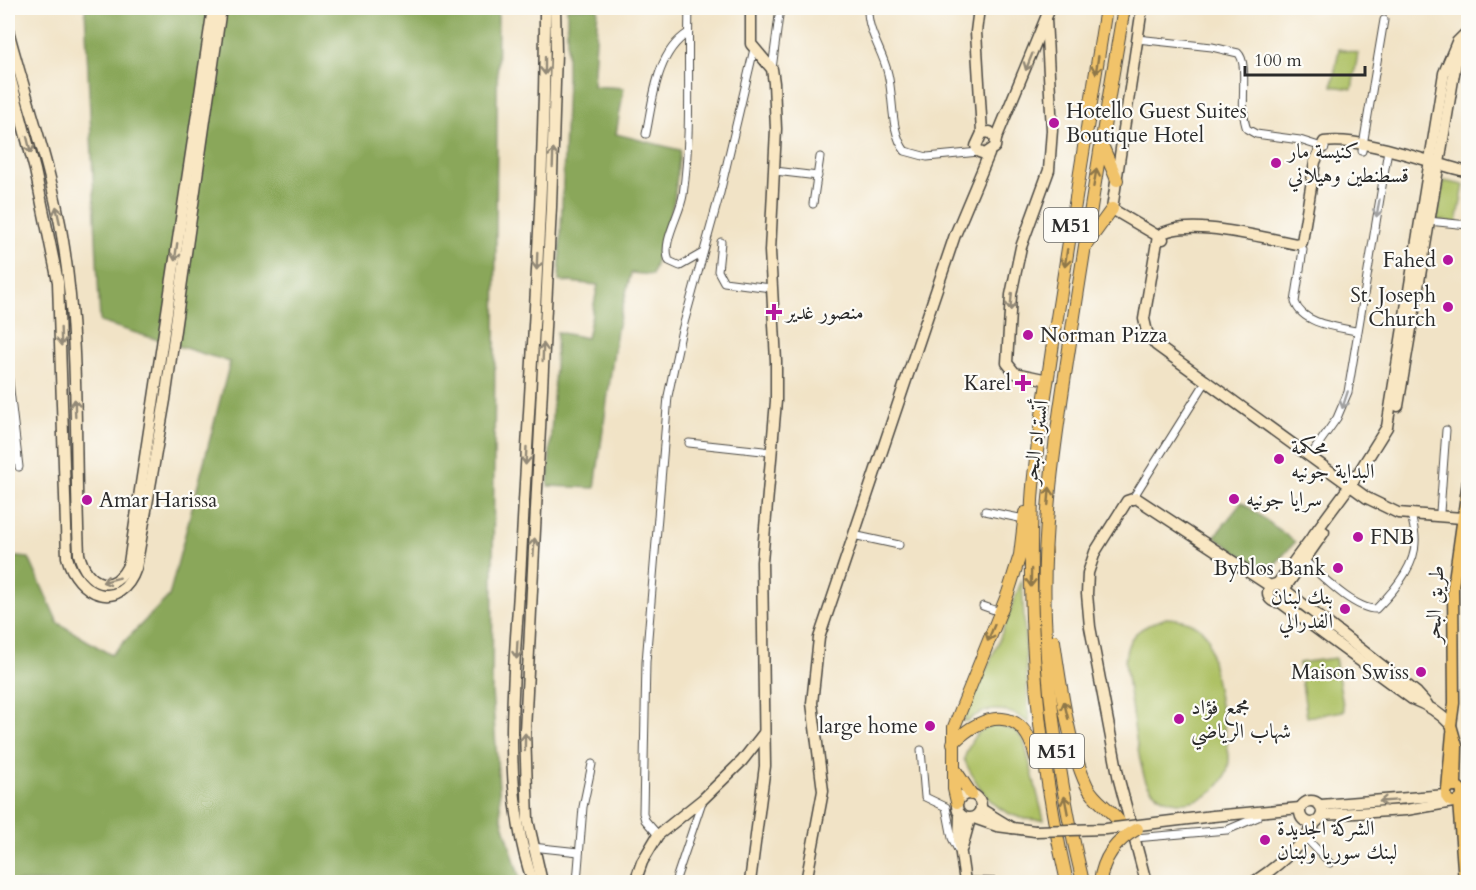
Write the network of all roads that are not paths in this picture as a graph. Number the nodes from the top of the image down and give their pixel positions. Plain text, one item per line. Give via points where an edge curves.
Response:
1 (213, 8) edge
2 (221, 8) edge
3 (545, 8) edge
4 (555, 8) edge
5 (689, 8) edge
6 (752, 8) edge
7 (780, 8) edge
8 (868, 8) edge
9 (979, 8) edge
10 (1050, 8) edge
11 (1106, 8) edge
12 (1124, 8) edge
13 (1142, 8) edge
14 (1046, 19) junction
15 (1384, 20) dead end
16 (8, 30) edge
17 (1468, 31) edge
18 (688, 33) junction
19 (1137, 39) junction
20 (1468, 41) edge
21 (754, 50) junction
22 (8, 69) edge
23 (772, 69) junction
24 (982, 133) junction
25 (646, 134) dead end
26 (996, 139) junction
27 (1101, 144) junction
28 (1322, 147) junction
29 (1362, 148) junction
30 (984, 153) junction
31 (1388, 153) junction
32 (820, 157) dead end
33 (1431, 163) junction
34 (775, 171) junction
35 (1468, 172) edge
36 (818, 176) junction
37 (1117, 180) junction
38 (8, 196) edge
39 (813, 204) dead end
40 (1112, 209) junction
41 (1428, 221) junction
42 (1468, 225) edge
43 (1161, 238) junction
44 (721, 242) dead end
45 (1085, 246) junction
46 (1301, 247) junction
47 (701, 254) junction
48 (771, 288) junction
49 (1356, 331) junction
50 (8, 374) edge
51 (1048, 380) junction
52 (1207, 380) junction
53 (1446, 430) dead end
54 (689, 443) dead end
55 (772, 452) junction
56 (1312, 454) junction
57 (19, 466) dead end
58 (1468, 481) edge
59 (1354, 484) junction
60 (1032, 498) junction
61 (1133, 498) junction
62 (986, 511) dead end
63 (1412, 512) junction
64 (1435, 513) junction
65 (1463, 516) junction
66 (1024, 519) junction
67 (854, 536) junction
68 (899, 546) dead end
69 (1304, 560) junction
70 (1277, 588) junction
71 (1280, 602) junction
72 (983, 606) dead end
73 (1000, 612) junction
74 (1045, 618) junction
75 (1427, 704) junction
76 (1452, 727) junction
77 (764, 733) junction
78 (953, 743) junction
79 (921, 750) dead end
80 (592, 764) dead end
81 (955, 770) junction
82 (971, 794) junction
83 (1451, 796) junction
84 (703, 799) junction
85 (1050, 800) junction
86 (957, 802) junction
87 (1300, 813) junction
88 (1320, 814) junction
89 (971, 815) junction
90 (1258, 817) junction
91 (1215, 818) junction
92 (1130, 831) junction
93 (658, 835) junction
94 (1303, 841) junction
95 (532, 847) junction
96 (579, 852) junction
97 (962, 853) junction
98 (1330, 862) dead end
99 (533, 882) edge
100 (542, 882) edge
101 (577, 882) edge
102 (635, 882) edge
103 (675, 882) edge
104 (750, 882) edge
105 (807, 882) edge
106 (964, 882) edge
107 (1024, 882) edge
108 (1030, 882) edge
109 (1042, 882) edge
110 (1068, 882) edge
111 (1083, 882) edge
112 (1100, 882) edge
113 (1146, 882) edge
114 (1254, 882) edge
115 (1464, 882) edge

1 -> 16 main road via 129,563 122,576 110,583 98,583 86,573 79,554 74,347 63,241
22 -> 2 main road via 35,170 58,282 67,557 70,569 88,590 114,594 128,585 136,568 168,379
3 -> 99 main road via 539,217 514,724 518,821
95 -> 4 main road via 525,731 551,207
5 - 18 street
6 - 21 main road via 750,38
7 - 23 street
8 - 30 street via 870,31 888,74 897,136 905,152 927,157
9 - 24 main road via 976,32
10 - 14 main road
11 -> 51 highway, أتستراد البحر / M51
12 - 27 highway, أتستراد البحر / M51
13 - 19 main road
14 -> 26 main road
14 -> 51 main road via 1052,130 1049,170 1021,247 1011,295 1007,363 1015,373
15 - 29 street
17 - 33 main road via 1458,42 1444,73
18 - 25 street via 666,57 655,87
18 - 47 street via 690,111 685,176 666,249 669,261 680,266
19 - 28 street via 1238,53 1243,60 1242,111 1247,129
19 - 37 main road
20 - 33 main road via 1456,63
21 - 23 main road
21 - 47 street
22 - 38 street
23 - 34 main road
24 - 26 main road via 990,132
24 - 30 main road via 976,142
26 - 30 main road via 995,147
27 - 37 highway
45 -> 27 highway, أتستراد البحر / M51
28 - 29 main road
28 - 46 main road
29 - 31 main road
30 - 67 main road
31 - 33 main road
31 -> 49 street
32 - 36 street
33 - 35 main road
33 - 41 main road
33 - 59 main road via 1390,417
34 - 36 street
34 - 48 main road
36 - 39 street
37 - 40 main road
40 - 43 main road
40 - 45 highway
41 - 42 street
41 - 59 main road via 1397,417 1387,441
43 - 46 main road via 1190,232
43 - 52 main road via 1150,331
44 - 48 street via 718,272 724,282
74 -> 45 highway, أتستراد البحر / M51 via 1051,472
46 - 49 street via 1295,302 1298,309 1320,322
47 - 93 street via 668,396 646,662 643,813
48 - 55 main road via 776,361
49 -> 56 street via 1345,401
50 - 57 street
51 - 60 highway, أتستراد البحر / M51
52 - 56 main road
52 - 61 street
53 - 64 street
54 - 55 street
55 - 77 main road via 762,562
56 - 59 main road
58 - 65 main road, طريق البحر
59 - 63 main road via 1383,507
59 - 69 main road
59 - 70 main road
60 - 66 highway
60 -> 85 highway, أتستراد البحر / M51 via 1030,608 1040,740
61 - 70 main road via 1245,572
61 - 92 main road via 1127,501 1095,552 1087,594
62 - 66 street
63 - 64 main road
63 - 69 street via 1414,553 1408,568 1376,609 1368,609 1346,596
64 - 65 main road
65 - 76 main road, طريق البحر via 1453,587
66 - 73 highway via 1020,555
67 - 68 street
67 - 105 main road via 826,609 814,667 812,703 823,791
69 - 70 main road
70 - 71 main road
70 - 71 main road via 1271,600
70 - 75 main road
71 - 75 main road via 1412,699
72 - 73 street
73 -> 78 highway via 958,716
92 -> 74 highway via 1101,806 1087,786 1064,702 1053,636
111 -> 74 highway, أتستراد البحر / M51 via 1058,756
75 - 76 main road
76 - 83 main road, طريق البحر via 1457,746
77 - 84 main road
77 - 104 main road via 762,794
78 - 81 highway
78 - 85 highway via 983,720 1000,719 1016,724 1030,738 1043,795
79 - 97 street via 924,793 927,799 946,807 952,838
80 - 96 street via 582,807
81 - 82 highway
81 - 86 highway
82 - 86 main road
82 - 89 main road via 978,798
83 - 88 main road
83 - 115 main road, طريق البحر via 1459,822
84 - 93 main road
84 - 103 street
85 - 110 highway, أتستراد البحر / M51
86 - 89 main road via 957,810
87 - 88 main road via 1306,822
87 - 88 main road via 1308,801 1315,801
87 - 90 main road
87 - 91 main road
87 - 94 main road
88 - 94 main road
89 - 92 main road, bridge via 1035,831
89 - 97 main road via 959,840
90 - 91 main road
90 - 92 street via 1227,830
91 - 92 main road, bridge
92 - 112 highway, bridge via 1110,852
92 - 113 main road
93 - 102 main road
94 - 98 street
94 - 114 main road
95 - 96 street
95 - 100 main road
96 - 101 street
97 - 106 main road
106 - 107 street
108 - 109 street

